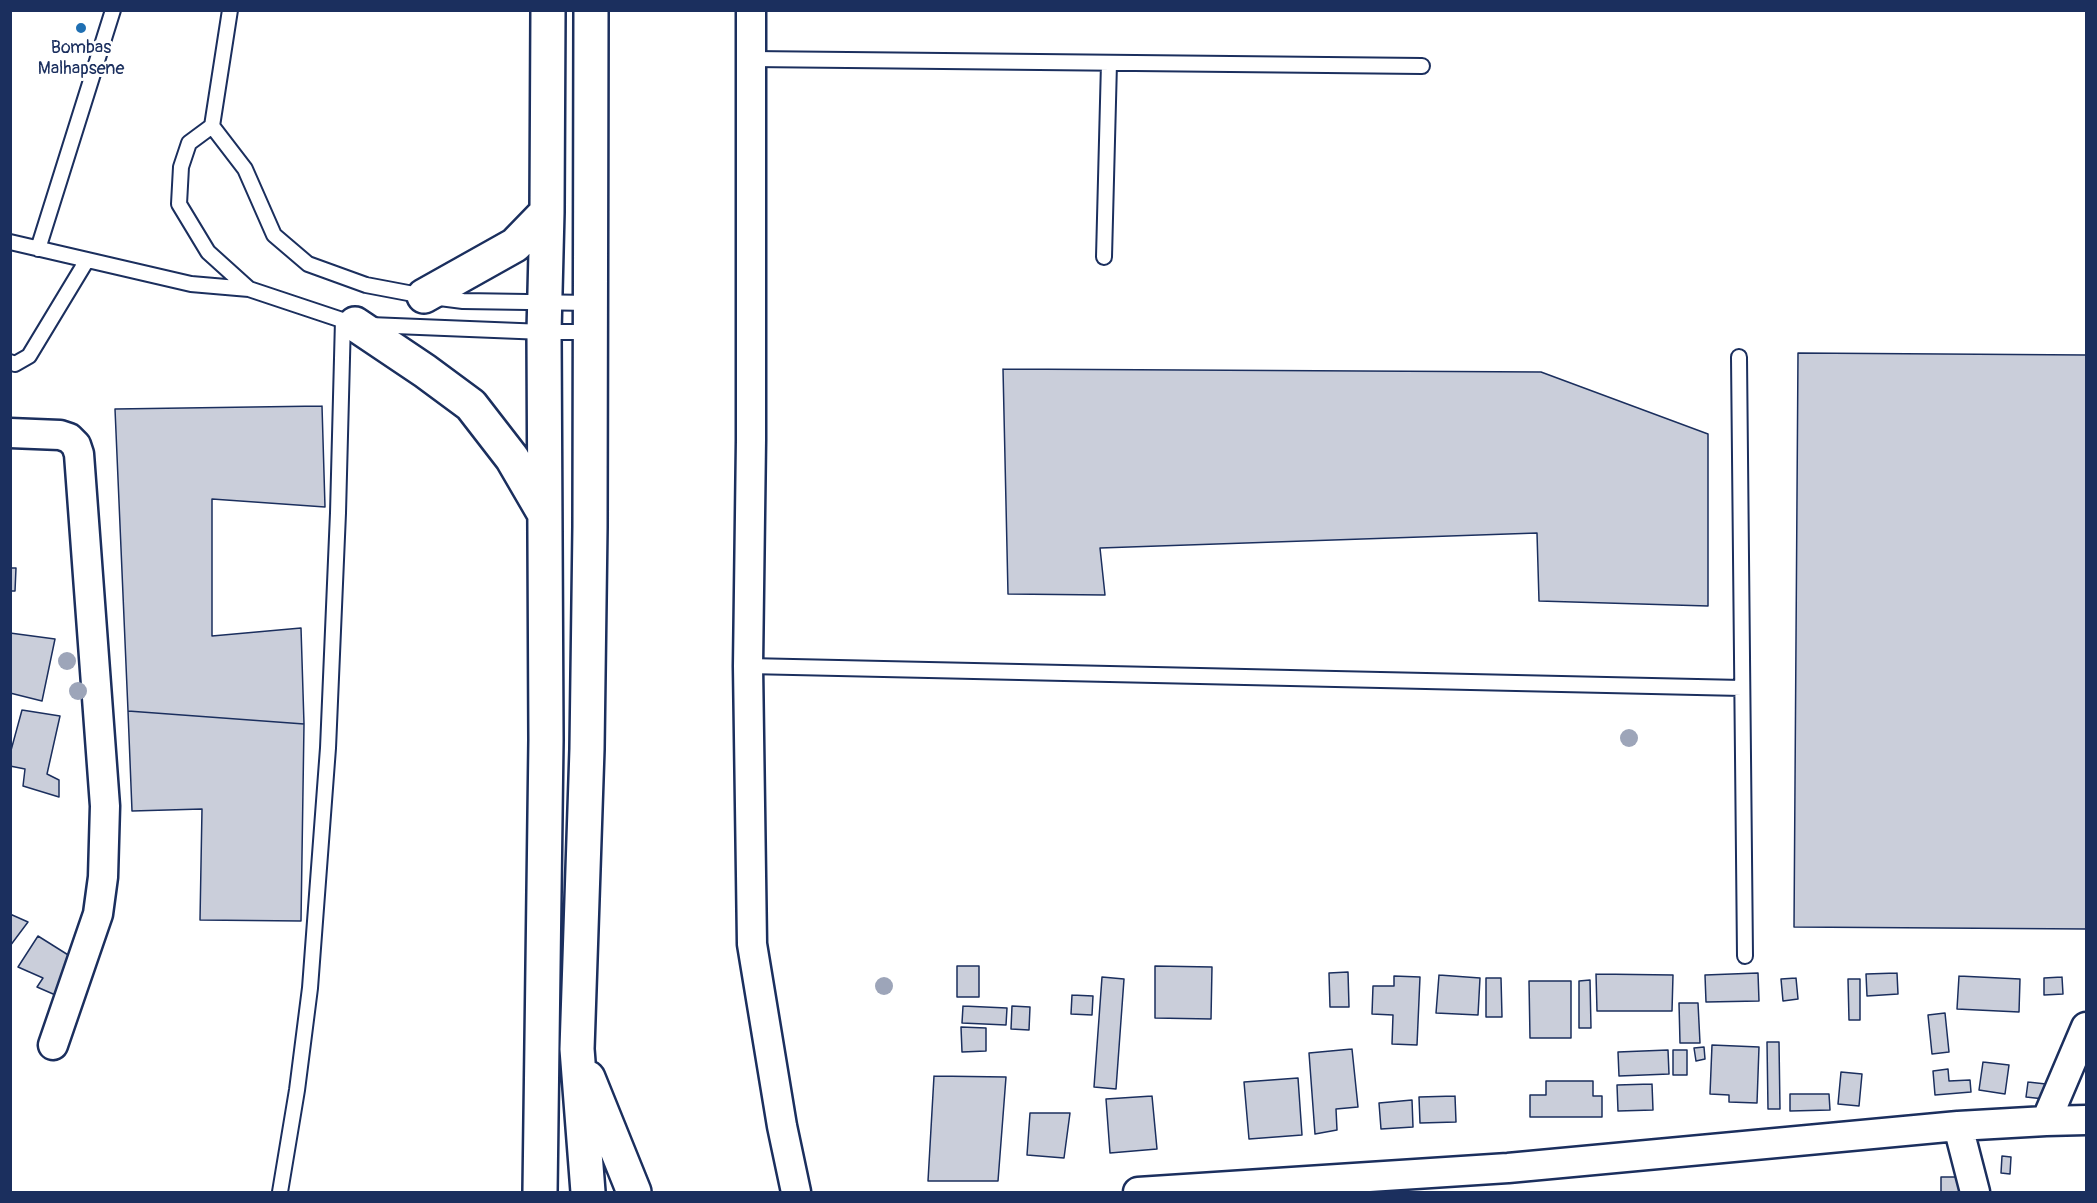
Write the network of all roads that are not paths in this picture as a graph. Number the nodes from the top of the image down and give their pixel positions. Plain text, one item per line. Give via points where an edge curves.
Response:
1 (113, 10) edge
2 (230, 10) edge
3 (548, 10) edge
4 (591, 10) edge
5 (751, 10) edge
6 (752, 59) junction
7 (1109, 63) junction
8 (1422, 66) dead end
9 (212, 126) junction
10 (547, 212) junction
11 (10, 242) edge
12 (38, 249) junction
13 (1104, 257) dead end
14 (87, 260) junction
15 (249, 289) junction
16 (424, 296) junction
17 (544, 317) junction
18 (590, 318) junction
19 (349, 322) junction
20 (1739, 357) dead end
21 (10, 362) edge
22 (10, 433) edge
23 (546, 518) junction
24 (748, 666) junction
25 (1742, 688) junction
26 (1745, 956) dead end
27 (2086, 1027) edge
28 (53, 1045) dead end
29 (577, 1049) junction
30 (2086, 1120) edge
31 (2046, 1121) junction
32 (1958, 1126) junction
33 (280, 1192) edge
34 (540, 1192) edge
35 (588, 1192) edge
36 (634, 1192) edge
37 (795, 1192) edge
38 (1138, 1192) edge
39 (1975, 1192) edge

1 - 12 lane
2 - 9 lane
3 - 10 highway
4 - 18 highway
5 - 6 street
6 - 7 lane
6 - 24 street
7 - 8 lane
7 - 13 lane
9 - 15 lane via 189,143 181,167 179,204 208,252
9 - 16 lane via 245,169 274,235 308,264 366,285
10 - 16 highway via 515,244
10 - 17 highway
11 - 12 lane
12 - 14 lane
14 - 15 lane via 191,284
14 - 21 lane via 29,356 15,364
15 - 19 lane
16 - 17 lane
17 - 18 lane
17 - 18 lane
17 - 19 lane
17 - 23 highway
18 - 29 highway via 587,749
19 - 23 highway via 471,405 512,458
19 - 33 lane via 326,771 310,988
20 - 25 lane
22 - 28 street via 60,435 69,438 79,454 104,795 103,877 98,914
23 - 34 highway
24 - 25 lane
24 - 37 street via 752,944
25 - 26 lane
27 - 31 street
29 - 35 highway
29 - 36 highway
30 - 31 street
31 - 32 street
32 - 38 street via 1508,1168
32 - 39 street

